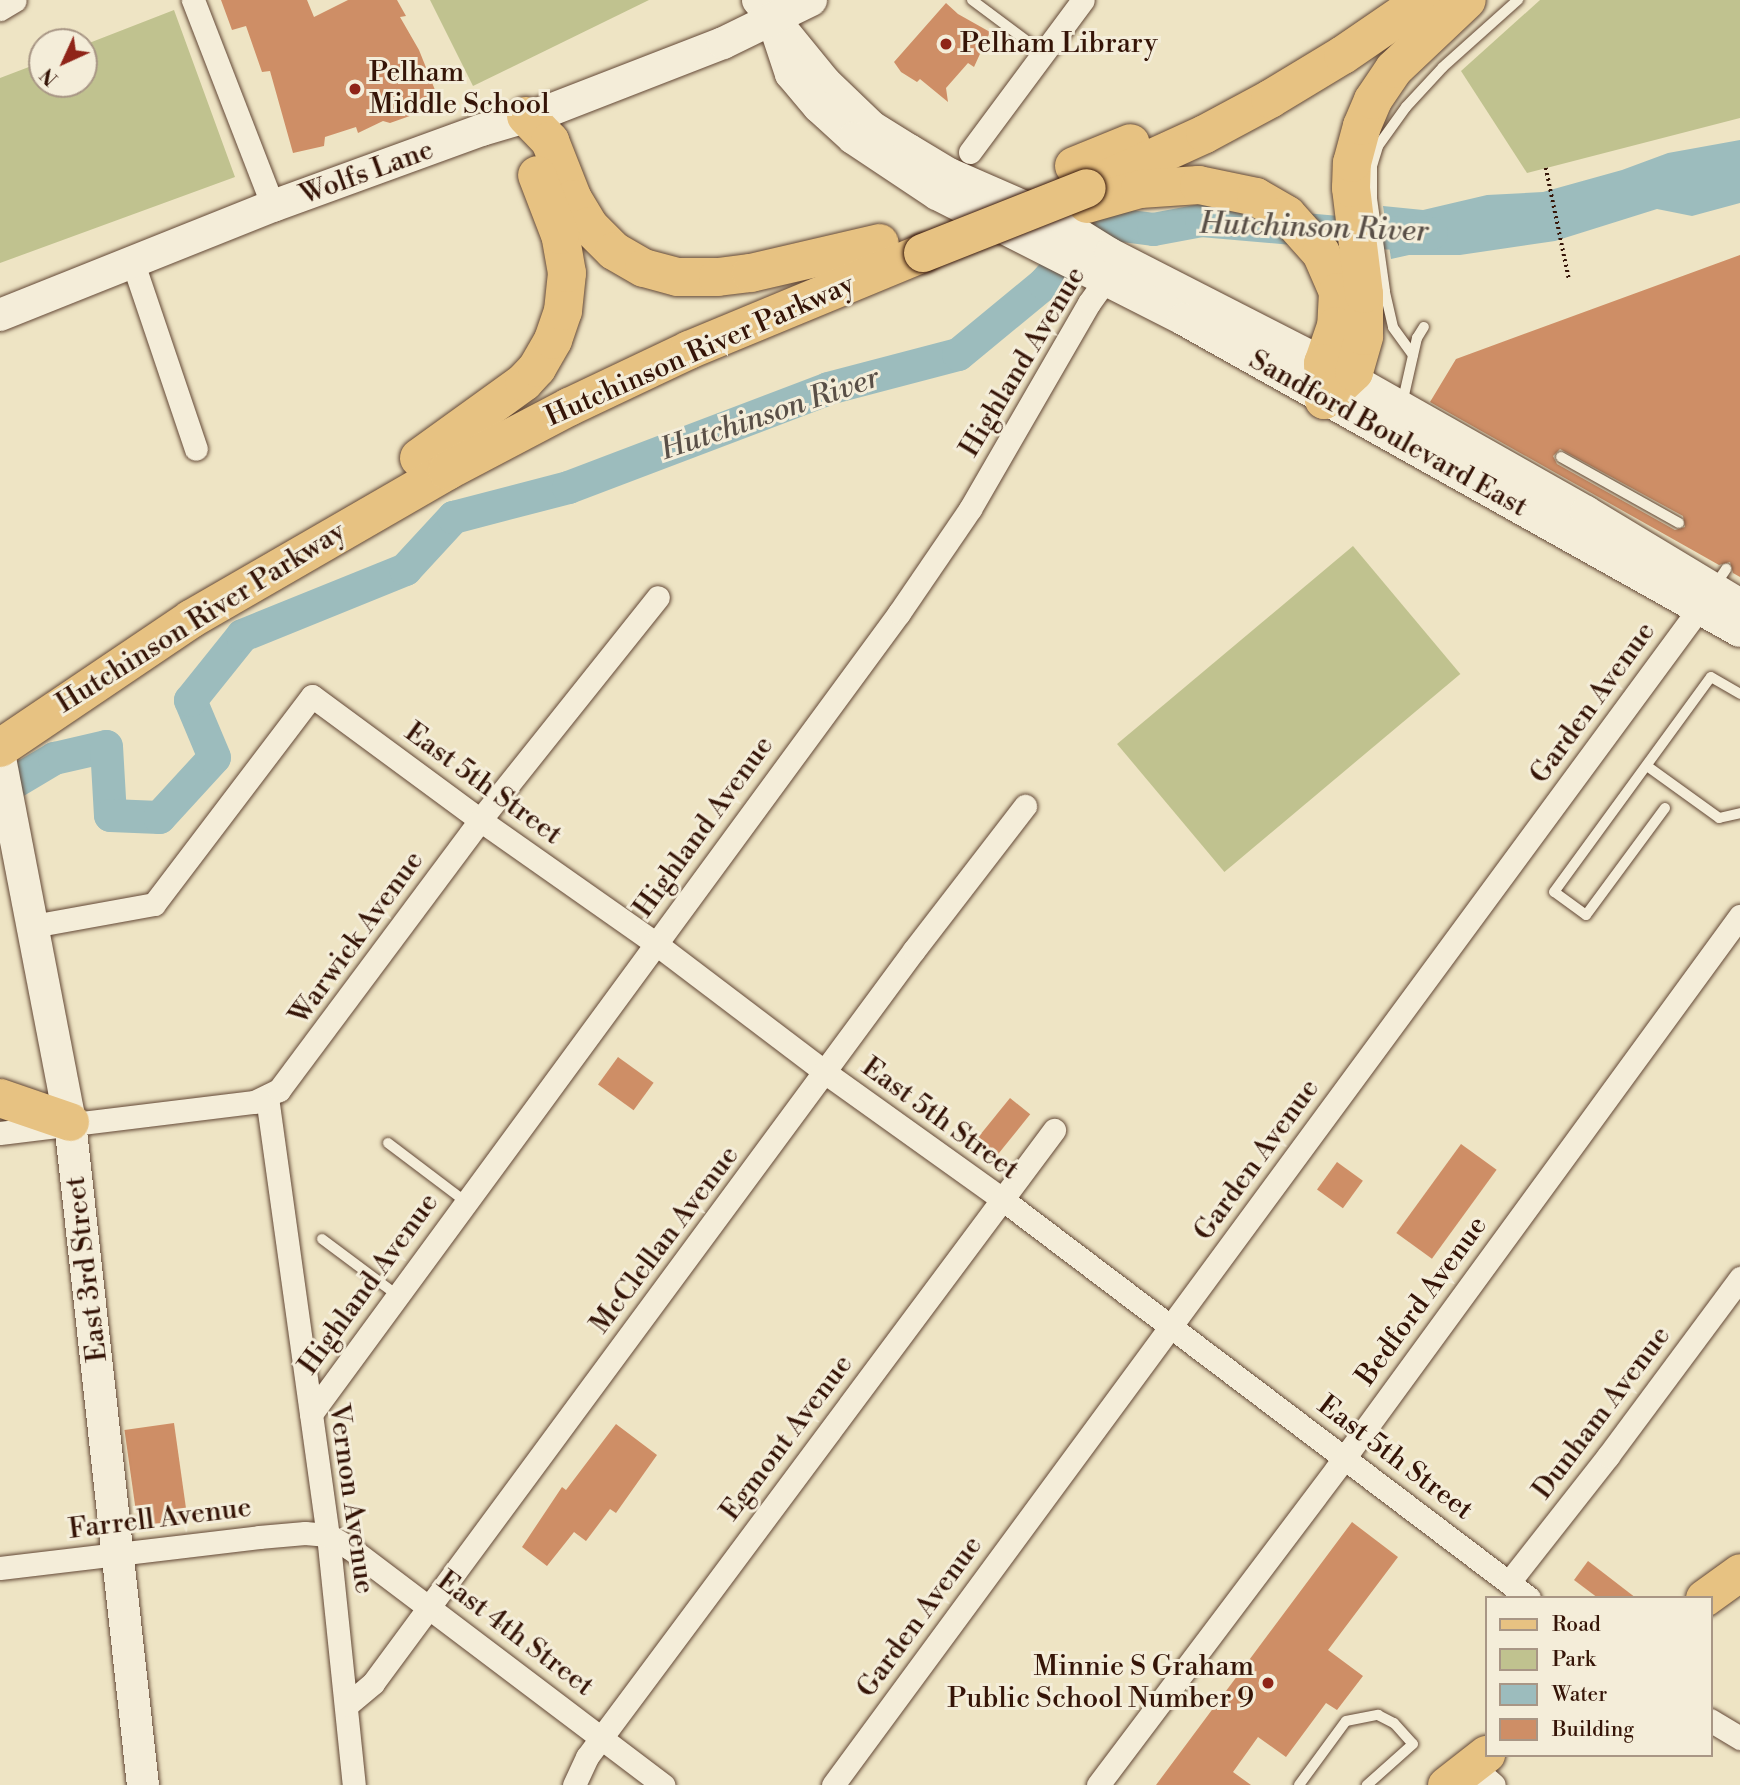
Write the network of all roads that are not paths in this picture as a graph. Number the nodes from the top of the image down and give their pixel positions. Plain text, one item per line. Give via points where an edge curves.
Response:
1 (15, 0) edge
2 (193, 0) edge
3 (811, 0) edge
4 (972, 0) edge
5 (1083, 0) edge
6 (1382, 0) edge
7 (1423, 0) edge
8 (1467, 0) edge
9 (1518, 0) edge
10 (0, 9) edge
11 (765, 9) edge
12 (1043, 53) junction
13 (526, 116) junction
14 (970, 152) dead end
15 (1362, 200) junction
16 (1068, 204) junction
17 (272, 206) junction
18 (921, 240) junction
19 (880, 243) junction
20 (133, 263) junction
21 (1108, 267) junction
22 (1362, 292) junction
23 (0, 314) edge
24 (1424, 327) dead end
25 (1413, 355) junction
26 (1332, 381) junction
27 (1395, 422) junction
28 (196, 449) dead end
29 (1561, 457) dead end
30 (419, 458) junction
31 (1679, 523) dead end
32 (1713, 589) junction
33 (658, 597) dead end
34 (1740, 605) edge
35 (1740, 631) edge
36 (1740, 694) edge
37 (0, 719) edge
38 (0, 748) edge
39 (0, 758) edge
40 (1647, 766) junction
41 (1025, 806) dead end
42 (1665, 808) dead end
43 (1740, 813) edge
44 (480, 820) junction
45 (1740, 916) edge
46 (33, 926) junction
47 (655, 943) junction
48 (826, 1073) junction
49 (267, 1097) junction
50 (0, 1098) edge
51 (70, 1122) junction
52 (1054, 1130) dead end
53 (0, 1133) edge
54 (388, 1143) dead end
55 (1002, 1199) junction
56 (466, 1202) junction
57 (322, 1239) dead end
58 (1740, 1278) edge
59 (397, 1295) junction
60 (1170, 1328) junction
61 (311, 1414) junction
62 (1345, 1457) junction
63 (328, 1535) junction
64 (117, 1553) junction
65 (0, 1568) edge
66 (1740, 1572) edge
67 (1509, 1583) junction
68 (1526, 1596) edge
69 (1707, 1596) edge
70 (429, 1608) junction
71 (347, 1705) junction
72 (1712, 1721) edge
73 (602, 1737) junction
74 (1740, 1738) edge
75 (143, 1785) edge
76 (354, 1785) edge
77 (574, 1785) edge
78 (663, 1785) edge
79 (833, 1785) edge
80 (1098, 1785) edge
81 (1299, 1785) edge
82 (1367, 1785) edge

1 - 10 street
2 - 17 street
3 - 11 street, Wolfs Lane
4 - 12 lane
5 - 12 street
6 - 16 highway, Hutchinson River Parkway via 1313,46 1202,109
7 - 16 highway, Hutchinson River Parkway via 1343,55 1236,118
8 - 15 highway via 1408,54 1373,100 1352,163
9 - 15 lane via 1406,107 1378,146
11 - 13 street, Wolfs Lane via 723,43
11 - 16 street, Sandford Boulevard East via 825,82 872,127 949,174
12 - 14 street
13 - 17 street, Wolfs Lane
13 - 19 highway via 550,141 589,226 614,251 644,268 678,277 718,277
13 - 30 highway via 527,151 565,256 566,292 560,322 545,355 524,382
15 - 22 highway
16 - 18 highway, Hutchinson River Parkway
16 - 21 street, Sandford Boulevard East
16 - 22 highway via 1182,184 1256,197 1287,215 1308,235 1328,266
17 - 20 street, Wolfs Lane
18 - 19 highway, Hutchinson River Parkway
18 - 38 highway, Hutchinson River Parkway via 468,459 238,590
19 - 30 highway, Hutchinson River Parkway via 655,341
20 - 23 street, Wolfs Lane
20 - 28 street
21 - 26 street, Sandford Boulevard East
21 - 47 street, Highland Avenue via 970,509 899,613
22 - 25 lane
22 - 26 highway via 1363,344
24 - 25 lane
25 - 27 lane via 1409,387
26 - 27 street, Sandford Boulevard East
27 - 32 street, Sandford Boulevard East
27 - 32 street, Sandford Boulevard East via 1537,479
29 - 31 lane
30 - 37 highway, Hutchinson River Parkway via 208,581
32 - 34 street, Sandford Boulevard East
32 - 35 street, Sandford Boulevard East
32 - 60 street, Garden Avenue
33 - 44 street, Warwick Avenue
36 - 40 lane via 1711,677
39 - 46 street, East 3rd Street
40 - 42 lane via 1554,891 1586,915
40 - 43 lane via 1719,818
41 - 48 street, McClellan Avenue
44 - 46 street, East 5th Street via 312,696 154,904
44 - 47 street, East 5th Street
44 - 49 street, Warwick Avenue via 297,1070
45 - 62 street, Bedford Avenue
46 - 51 street, East 3rd Street
47 - 48 street, East 5th Street
47 - 56 street, Highland Avenue
48 - 55 street, East 5th Street
48 - 70 street, McClellan Avenue
49 - 51 street, Warwick Avenue
49 - 61 street, Vernon Avenue
50 - 51 highway
51 - 53 street, Warwick Avenue
51 - 64 street, East 3rd Street
52 - 55 street, Egmont Avenue
54 - 56 lane
55 - 60 street, East 5th Street
55 - 73 street, Egmont Avenue
56 - 59 street, Highland Avenue
57 - 59 lane
58 - 67 street, Dunham Avenue
59 - 61 street, Highland Avenue
60 - 62 street, East 5th Street
60 - 79 street, Garden Avenue
61 - 63 street, Vernon Avenue
62 - 67 street, East 5th Street
62 - 80 street, Bedford Avenue
63 - 64 street, Farrell Avenue via 259,1536
63 - 70 street, East 4th Street
63 - 71 street, Vernon Avenue
64 - 65 street, Farrell Avenue
64 - 75 street, East 3rd Street
66 - 69 main road
67 - 68 street, East 5th Street
70 - 71 street, McClellan Avenue via 373,1683
70 - 73 street, East 4th Street
71 - 76 street, Vernon Avenue
72 - 74 street
73 - 77 street, Egmont Avenue
73 - 78 street, East 4th Street
81 - 82 lane via 1346,1721 1378,1715 1394,1723 1413,1744

